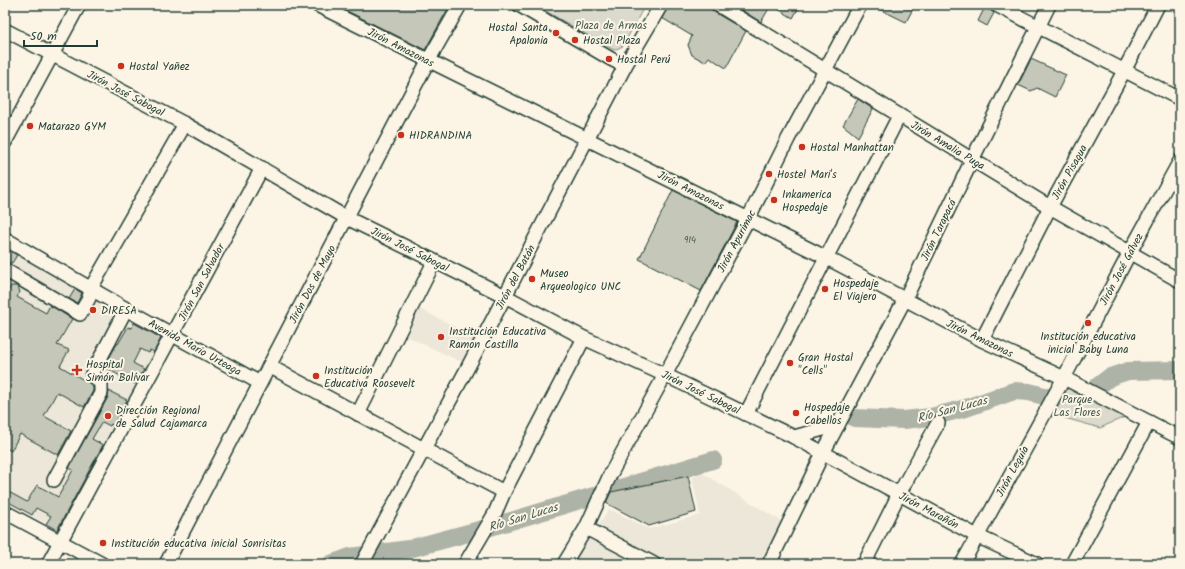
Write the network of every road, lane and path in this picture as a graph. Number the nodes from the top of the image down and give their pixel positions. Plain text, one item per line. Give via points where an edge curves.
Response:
1 (79, 5) edge
2 (317, 5) edge
3 (460, 5) edge
4 (519, 5) edge
5 (661, 5) edge
6 (718, 5) edge
7 (860, 5) edge
8 (996, 5) edge
9 (1050, 5) edge
10 (1158, 5) edge
11 (1039, 26) junction
12 (5, 30) edge
13 (52, 54) junction
14 (428, 61) junction
15 (625, 66) junction
16 (826, 70) junction
17 (1124, 71) junction
18 (1180, 99) edge
19 (899, 116) junction
20 (186, 124) junction
21 (588, 139) junction
22 (5, 142) edge
23 (972, 160) junction
24 (1180, 161) edge
25 (262, 168) junction
26 (1050, 207) junction
27 (347, 218) junction
28 (748, 219) junction
29 (5, 239) edge
30 (1130, 252) junction
31 (827, 258) junction
32 (434, 262) junction
33 (5, 270) edge
34 (1180, 281) edge
35 (91, 288) junction
36 (505, 296) junction
37 (904, 299) junction
38 (126, 309) junction
39 (173, 334) junction
40 (584, 338) junction
41 (982, 340) junction
42 (269, 366) junction
43 (665, 375) junction
44 (1064, 378) junction
45 (260, 383) junction
46 (358, 414) junction
47 (746, 414) junction
48 (1149, 422) junction
49 (938, 423) dead end
50 (838, 425) junction
51 (794, 437) junction
52 (1180, 438) edge
53 (423, 449) junction
54 (823, 453) junction
55 (54, 480) dead end
56 (504, 492) junction
57 (899, 494) junction
58 (5, 512) edge
59 (586, 528) junction
60 (977, 536) junction
61 (60, 543) junction
62 (365, 558) edge
63 (48, 564) edge
64 (102, 564) edge
65 (166, 564) edge
66 (465, 564) edge
67 (564, 564) edge
68 (654, 564) edge
69 (769, 564) edge
70 (864, 564) edge
71 (962, 564) edge
72 (1037, 564) edge
73 (1072, 564) edge

1 - 13 street
2 - 14 street, Jirón Amazonas
3 - 14 street, Jirón Dos de Mayo
4 - 15 street
5 - 15 street, Jirón del Batán
6 - 16 street, Jirón Amalia Puga
7 - 16 street, Jirón Apurímac
8 - 11 street
9 - 11 street, Jirón Tarapacá
10 - 17 street, Jirón Pisagua
11 - 17 street
11 - 23 street, Jirón Tarapacá
12 - 13 street, Jirón José Sabogal
13 - 20 street, Jirón José Sabogal
13 - 22 street
14 - 21 street, Jirón Amazonas
14 - 27 street, Jirón Dos de Mayo
15 - 21 street, Jirón del Batán
16 - 19 street, Jirón Amalia Puga
16 - 28 street, Jirón Apurímac
17 - 18 street
17 - 26 street, Jirón Pisagua
19 - 23 street, Jirón Amalia Puga
19 - 31 street
20 - 25 street, Jirón José Sabogal
20 - 35 street
21 - 28 street, Jirón Amazonas
21 - 36 street, Jirón del Batán
23 - 26 street, Jirón Amalia Puga
23 - 37 street, Jirón Tarapacá
24 - 30 street, Jirón José Gálvez
25 - 27 street, Jirón José Sabogal
25 - 39 street, Jirón San Salvador
26 - 30 street, Jirón Amalia Puga
26 - 41 street, Jirón Pisagua
27 - 32 street, Jirón José Sabogal
27 - 42 street, Jirón Dos de Mayo
28 - 31 street, Jirón Amazonas
28 - 43 street, Jirón Apurímac
29 - 35 street, Avenida Mario Urteaga
30 - 34 street, Jirón Amalia Puga
30 - 44 street, Jirón José Gálvez
31 - 37 street, Jirón Amazonas
31 - 47 street
32 - 36 street, Jirón José Sabogal
32 - 46 street
33 - 35 street via 80,314 89,298
35 - 38 street, Avenida Mario Urteaga
36 - 40 street, Jirón José Sabogal
36 - 53 street, Jirón del Batán
37 - 41 street, Jirón Amazonas
37 - 50 street, Jirón Tarapacá
38 - 39 street, Avenida Mario Urteaga
38 - 55 street via 92,374 101,384 101,393
39 - 45 street, Avenida Mario Urteaga
39 - 61 street, Jirón San Salvador
40 - 43 street, Jirón José Sabogal
40 - 56 street
41 - 44 street, Jirón Amazonas
42 - 45 street, Jirón Dos de Mayo
42 - 46 street
43 - 47 street, Jirón José Sabogal
43 - 59 street, Jirón Apurímac via 610,475
44 - 48 street, Jirón Amazonas
44 - 60 street, Jirón Leguía
45 - 65 street, Jirón Dos de Mayo
46 - 53 street
47 - 51 street, Jirón José Sabogal
48 - 52 street, Jirón Amazonas
48 - 73 street
49 - 57 street
50 - 51 street
50 - 54 street, Jirón Tarapacá
51 - 54 street, Jirón José Sabogal
53 - 56 street
53 - 62 street, Jirón del Batán
54 - 57 street, Jirón Marañón
54 - 69 street, Jirón Tarapacá
56 - 66 street via 481,539
57 - 60 street, Jirón Marañón
57 - 70 street
58 - 61 street
59 - 67 street
59 - 68 street
60 - 71 street, Jirón Leguía
60 - 72 street, Jirón Marañón
61 - 63 street, Jirón San Salvador
61 - 64 street

